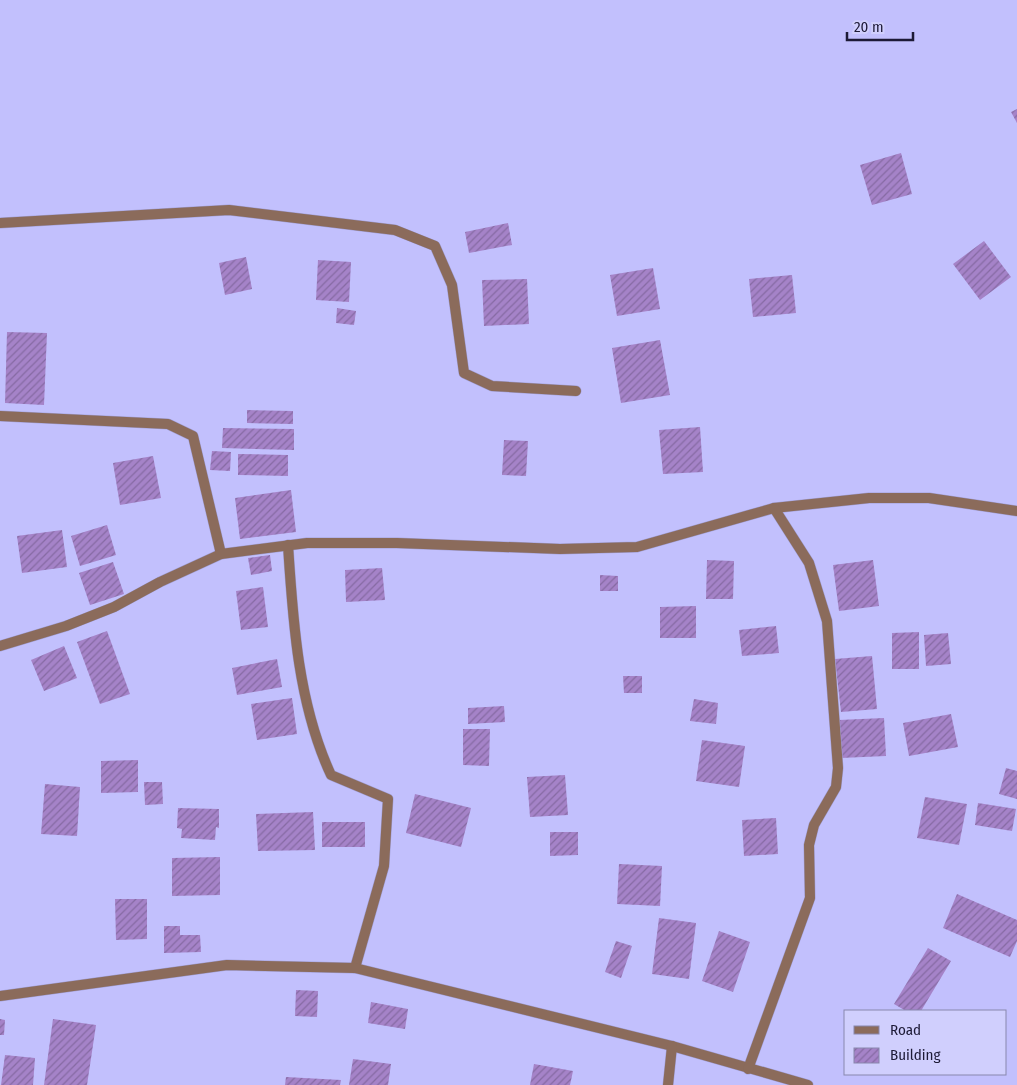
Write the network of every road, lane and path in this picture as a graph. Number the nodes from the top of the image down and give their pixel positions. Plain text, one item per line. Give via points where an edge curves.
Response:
1 (0, 223) edge
2 (576, 391) dead end
3 (0, 416) edge
4 (774, 508) junction
5 (1017, 511) edge
6 (288, 545) junction
7 (221, 554) junction
8 (0, 646) edge
9 (354, 968) junction
10 (0, 996) edge
11 (672, 1046) junction
12 (748, 1069) junction
13 (668, 1085) edge
14 (808, 1085) edge

1 - 2 street via 229,210 395,230 435,246 452,285 464,373 492,386
3 - 7 street via 168,424 193,436
4 - 5 street via 869,498 929,498
4 - 6 street via 637,547 560,549 396,543
4 - 12 street via 809,563 827,621 838,768 836,787 814,825 809,845 810,898
6 - 7 street
6 - 9 street via 294,642 320,750 331,775 388,799 384,866
7 - 8 street via 114,607
9 - 10 street via 227,965
9 - 11 street
11 - 12 street
11 - 13 street
12 - 14 street

